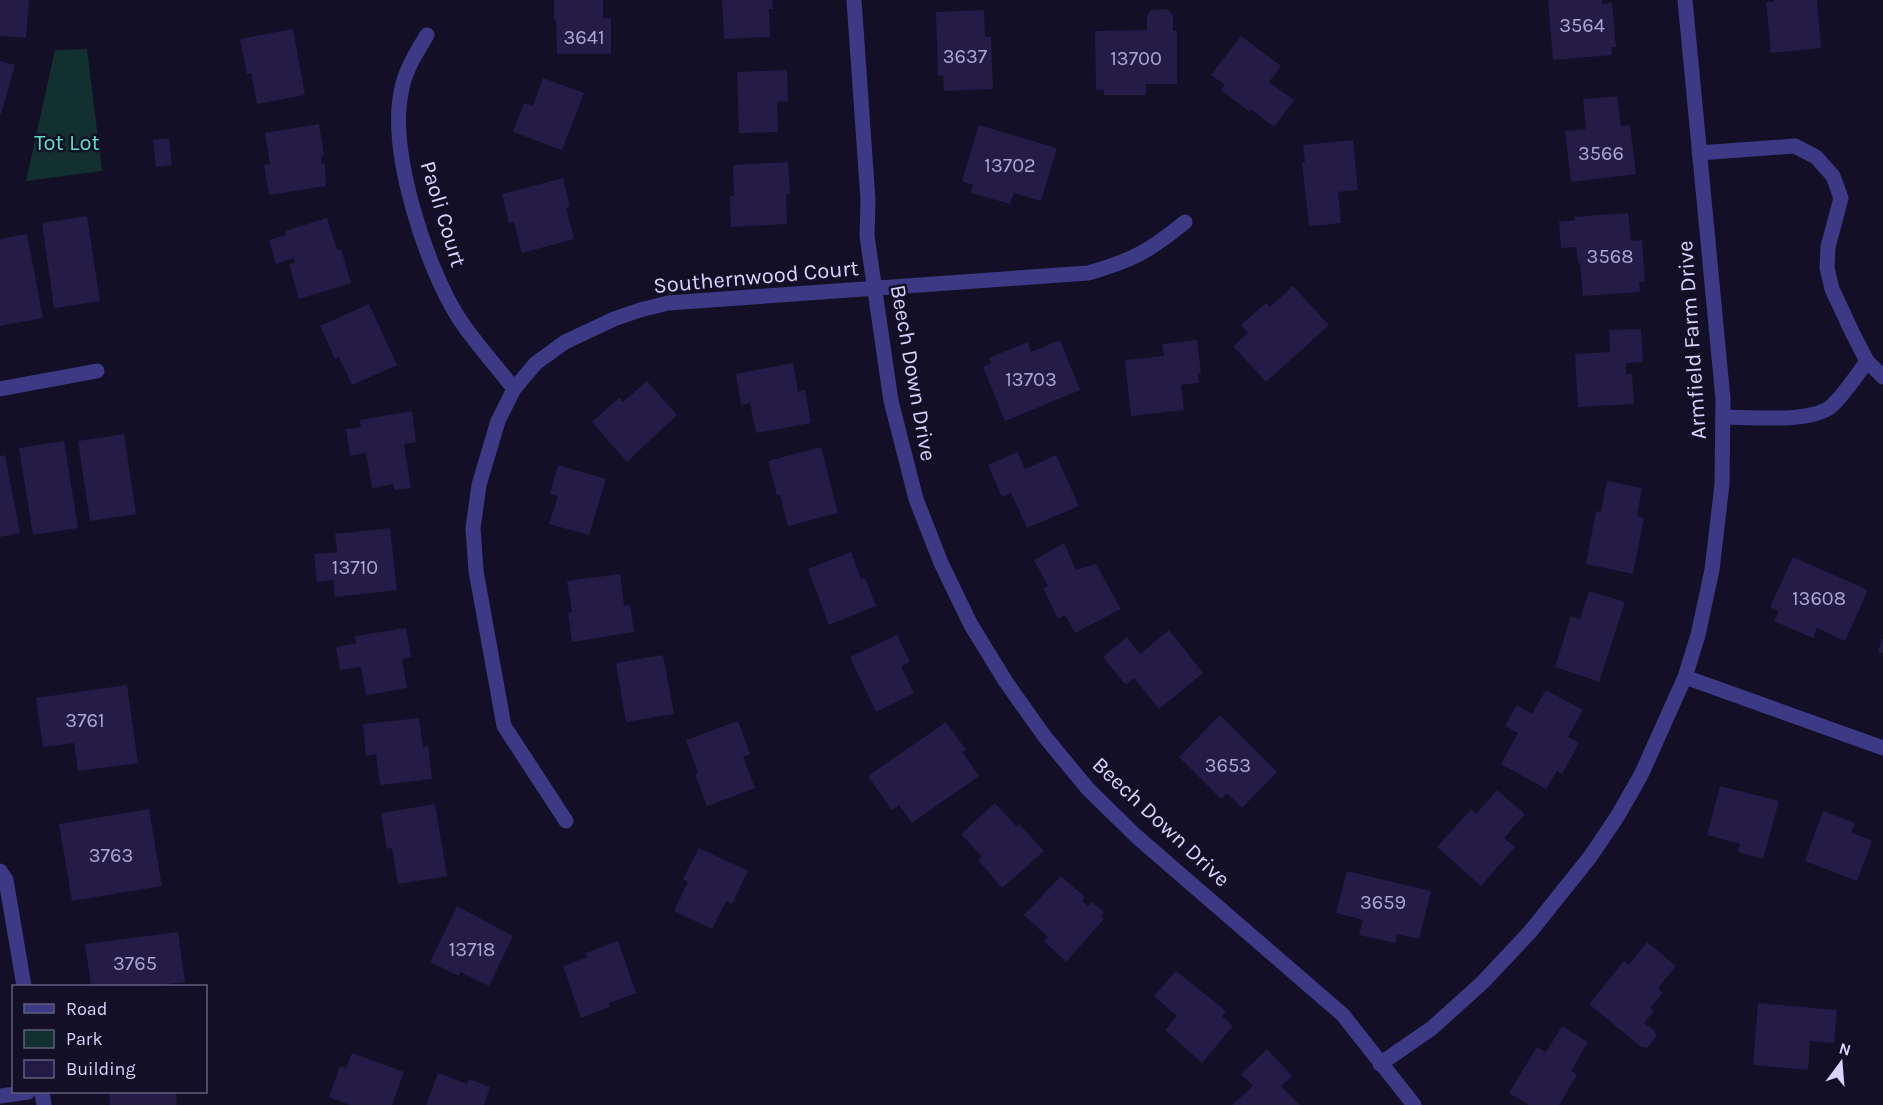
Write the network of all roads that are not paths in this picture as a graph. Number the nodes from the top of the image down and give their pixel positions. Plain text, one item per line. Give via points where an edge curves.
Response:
1 (854, 0) edge
2 (1685, 0) edge
3 (427, 35) dead end
4 (1700, 153) junction
5 (1185, 222) dead end
6 (875, 289) junction
7 (1868, 362) junction
8 (97, 371) dead end
9 (1883, 377) edge
10 (0, 389) edge
11 (514, 389) junction
12 (1723, 417) junction
13 (1684, 677) junction
14 (1883, 748) edge
15 (566, 821) dead end
16 (0, 871) edge
17 (24, 985) edge
18 (1380, 1064) junction
19 (21, 1093) edge
20 (0, 1096) edge
21 (1414, 1105) edge

1 - 6 street, Beech Down Drive via 867,236
2 - 4 street, Armfield Farm Drive
3 - 11 street, Paoli Court via 411,61 400,93 399,125 415,214 432,268 458,317
4 - 7 street via 1795,146 1816,157 1833,176 1841,198 1828,247 1827,268 1841,311
4 - 12 street, Armfield Farm Drive
5 - 6 street, Southernwood Court via 1158,244 1123,264 1088,273
6 - 11 street, Southernwood Court via 668,303 640,310 565,342 536,363
6 - 18 street, Beech Down Drive via 891,401 916,500 971,625 1006,682 1088,789 1136,836 1343,1015
7 - 9 street
7 - 12 street via 1831,407 1817,415
8 - 10 street
11 - 15 street, Southernwood Court via 498,421 479,485 473,528 476,571 504,726
12 - 13 street, Armfield Farm Drive via 1722,484 1712,570
13 - 14 street
13 - 18 street, Armfield Farm Drive via 1641,775 1617,817 1561,896 1483,982 1432,1028
16 - 17 street via 6,880
18 - 21 street, Beech Down Drive
19 - 20 street

